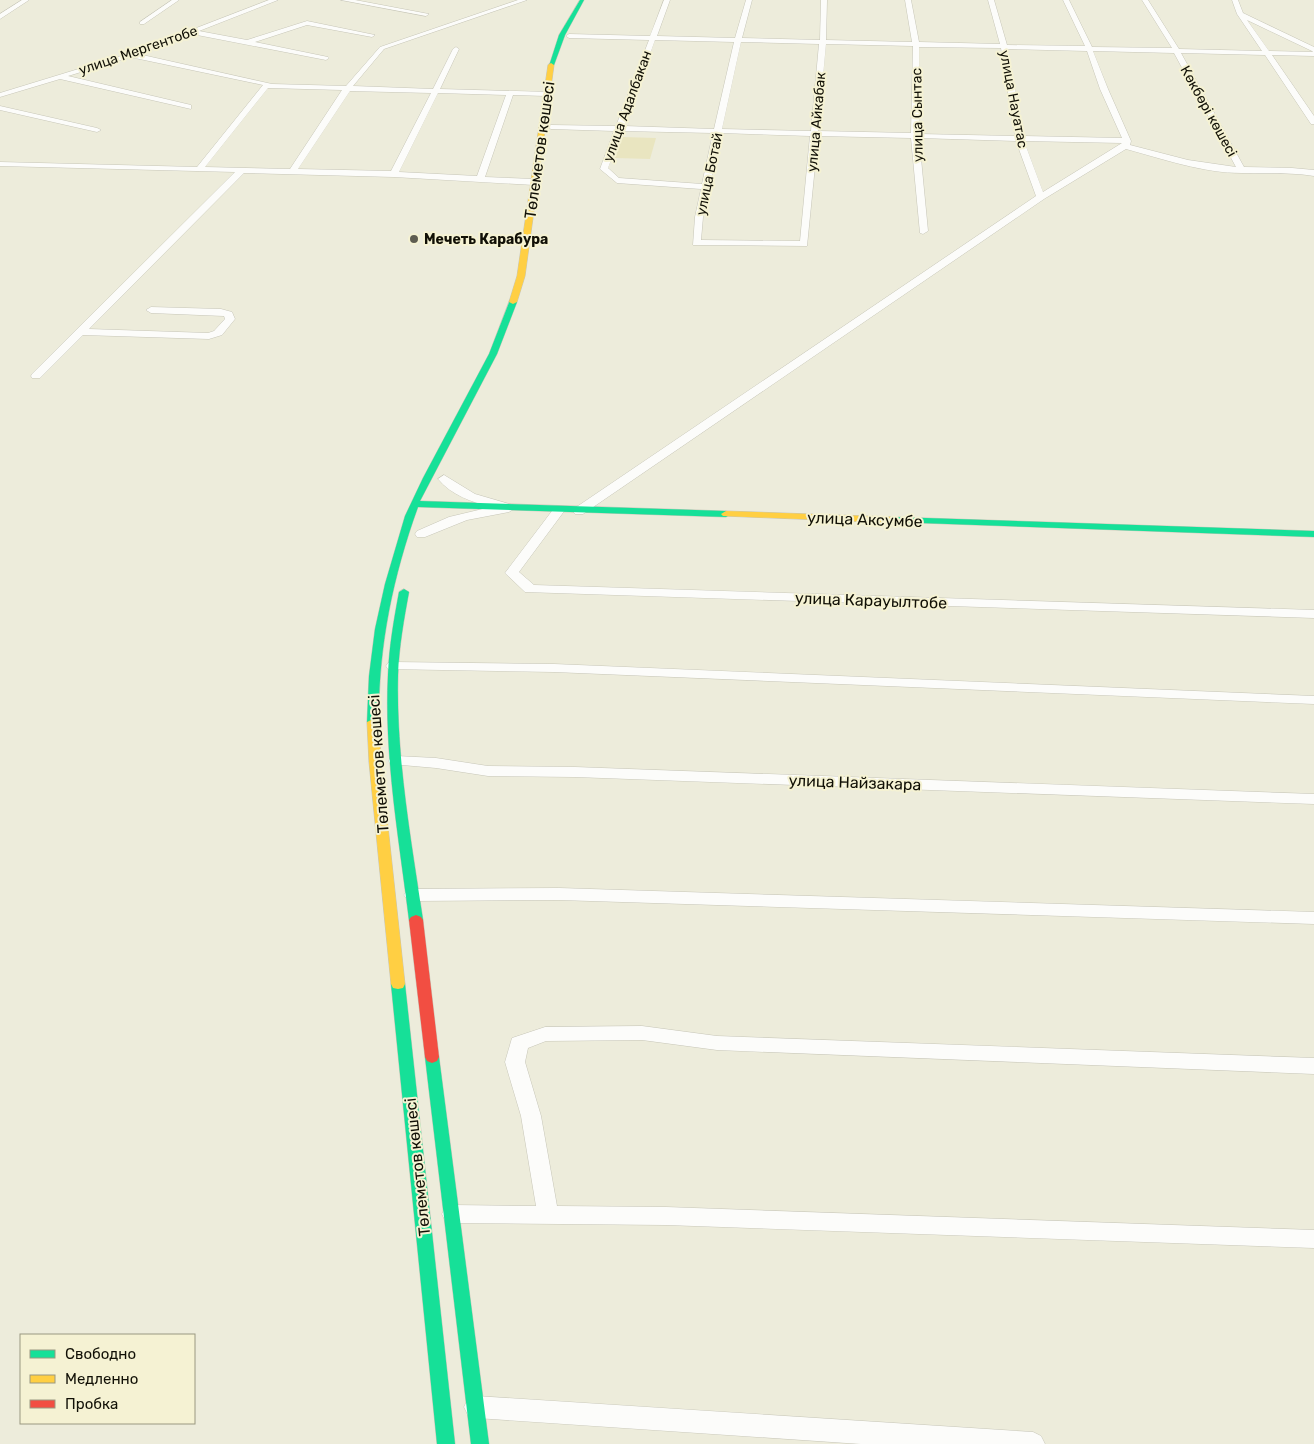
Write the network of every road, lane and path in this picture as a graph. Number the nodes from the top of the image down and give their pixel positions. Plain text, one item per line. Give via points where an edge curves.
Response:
1 (26, 0) edge
2 (176, 0) edge
3 (275, 0) edge
4 (344, 0) edge
5 (524, 0) edge
6 (582, 0) edge
7 (591, 0) edge
8 (667, 0) edge
9 (749, 0) edge
10 (824, 0) edge
11 (908, 0) edge
12 (991, 0) edge
13 (1066, 0) edge
14 (1145, 0) edge
15 (1235, 0) edge
16 (426, 14) dead end
17 (1240, 14) junction
18 (0, 17) edge
19 (142, 23) dead end
20 (193, 32) junction
21 (372, 35) dead end
22 (569, 36) junction
23 (652, 37) junction
24 (1314, 38) edge
25 (738, 39) junction
26 (823, 41) junction
27 (247, 43) junction
28 (916, 45) junction
29 (1004, 47) junction
30 (1090, 48) junction
31 (456, 49) dead end
32 (1176, 50) junction
33 (1313, 51) edge
34 (1265, 52) junction
35 (131, 55) junction
36 (326, 58) dead end
37 (61, 76) junction
38 (266, 86) junction
39 (348, 89) junction
40 (436, 91) junction
41 (510, 94) junction
42 (546, 94) junction
43 (0, 95) edge
44 (188, 107) dead end
45 (548, 107) junction
46 (0, 108) edge
47 (1314, 122) edge
48 (551, 127) junction
49 (620, 128) junction
50 (97, 130) dead end
51 (718, 131) junction
52 (815, 132) junction
53 (915, 135) junction
54 (1019, 138) junction
55 (1126, 143) junction
56 (0, 164) edge
57 (199, 169) junction
58 (242, 170) junction
59 (293, 171) junction
60 (1242, 171) junction
61 (1314, 173) edge
62 (394, 174) junction
63 (480, 179) junction
64 (534, 182) junction
65 (706, 187) junction
66 (1042, 197) junction
67 (923, 231) dead end
68 (804, 244) joint
69 (533, 276) dead end
70 (151, 310) dead end
71 (82, 332) junction
72 (36, 376) dead end
73 (439, 488) junction
74 (415, 504) junction
75 (509, 508) junction
76 (559, 510) junction
77 (579, 511) junction
78 (1314, 534) edge
79 (420, 538) joint
80 (406, 584) dead end
81 (1314, 614) edge
82 (393, 666) junction
83 (1314, 700) edge
84 (396, 761) junction
85 (1314, 799) edge
86 (413, 895) junction
87 (1314, 918) edge
88 (1314, 1066) edge
89 (452, 1214) junction
90 (548, 1216) junction
91 (1314, 1239) edge
92 (476, 1407) junction
93 (446, 1444) edge
94 (480, 1444) edge
95 (1033, 1444) edge

1 - 18 street
2 - 19 street
3 - 20 street, улица Мергентобе
4 - 16 street
5 - 39 street via 382,48
6 - 42 main road, Төлеметов көшесі via 556,47
7 - 22 main road, Төлеметов көшесі
8 - 23 street, улица Адалбакан
9 - 25 street, улица Ботай
10 - 26 street, улица Айкабак
11 - 28 street, улица Сынтас
12 - 29 street, улица Науатас
13 - 30 street
14 - 32 street, Көкбөрі көшесі
15 - 17 street
17 - 33 street
17 - 34 street
20 - 27 street
20 - 35 street, улица Мергентобе
21 - 27 street via 307,23
22 - 23 street
22 - 45 main road, Төлеметов көшесі
23 - 25 street
23 - 49 street, улица Адалбакан
24 - 33 street
25 - 26 street
25 - 51 street, улица Ботай
26 - 28 street
26 - 52 street, улица Айкабак
27 - 36 street
28 - 29 street
28 - 53 street, улица Сынтас
29 - 30 street
29 - 54 street, улица Науатас
30 - 32 street
30 - 55 street
31 - 40 street
32 - 34 street
32 - 60 street, Көкбөрі көшесі
33 - 34 street
34 - 47 street
35 - 37 street, улица Мергентобе
35 - 38 street via 268,84
37 - 43 street, улица Мергентобе
37 - 44 street
38 - 39 street
38 - 57 street
39 - 40 street
39 - 59 street
40 - 41 street
40 - 62 street
41 - 42 street
41 - 63 street
42 - 45 main road, Төлеметов көшесі
45 - 48 main road, Төлеметов көшесі
45 - 64 main road, Төлеметов көшесі
46 - 50 street
48 - 49 street
48 - 69 main road, Төлеметов көшесі
49 - 51 street
49 - 65 street, улица Адалбакан via 604,170 617,180
51 - 52 street
51 - 65 street, улица Ботай
52 - 53 street
52 - 68 street, улица Айкабак
53 - 54 street
53 - 67 street, улица Сынтас
54 - 55 street
54 - 66 street, улица Науатас
55 - 60 street via 1206,166
55 - 66 street
56 - 57 street
57 - 58 street
58 - 59 street
58 - 71 street
59 - 62 street
60 - 61 street via 1282,169
62 - 63 street
63 - 64 street
64 - 74 main road, Төлеметов көшесі via 521,276 511,308 485,372
65 - 68 street, улица Ботай via 696,243
66 - 77 street
70 - 71 street via 221,312 228,314 230,319 218,333 209,336
71 - 72 street
73 - 74 main road, улица Аксумбе
73 - 75 main road, улица Аксумбе
73 - 75 street via 454,489 469,497
73 - 79 main road
74 - 93 main road, Төлеметов көшесі via 385,602 374,665 373,712 375,762
75 - 76 main road, улица Аксумбе
75 - 79 street via 443,522
76 - 77 main road, улица Аксумбе
76 - 81 street, улица Карауылтобе via 512,573 530,589
77 - 78 main road, улица Аксумбе
80 - 82 main road, Төлеметов көшесі
82 - 83 street via 554,668
82 - 84 main road, Төлеметов көшесі
84 - 85 street, улица Найзакара via 488,771
84 - 86 main road, Төлеметов көшесі
86 - 87 street via 559,894
86 - 89 main road, Төлеметов көшесі
88 - 90 street via 726,1043 642,1033 545,1034 519,1043 515,1062 531,1116
89 - 90 street
89 - 92 main road, Төлеметов көшесі
90 - 91 street via 666,1216
92 - 94 main road, Төлеметов көшесі
92 - 95 street

